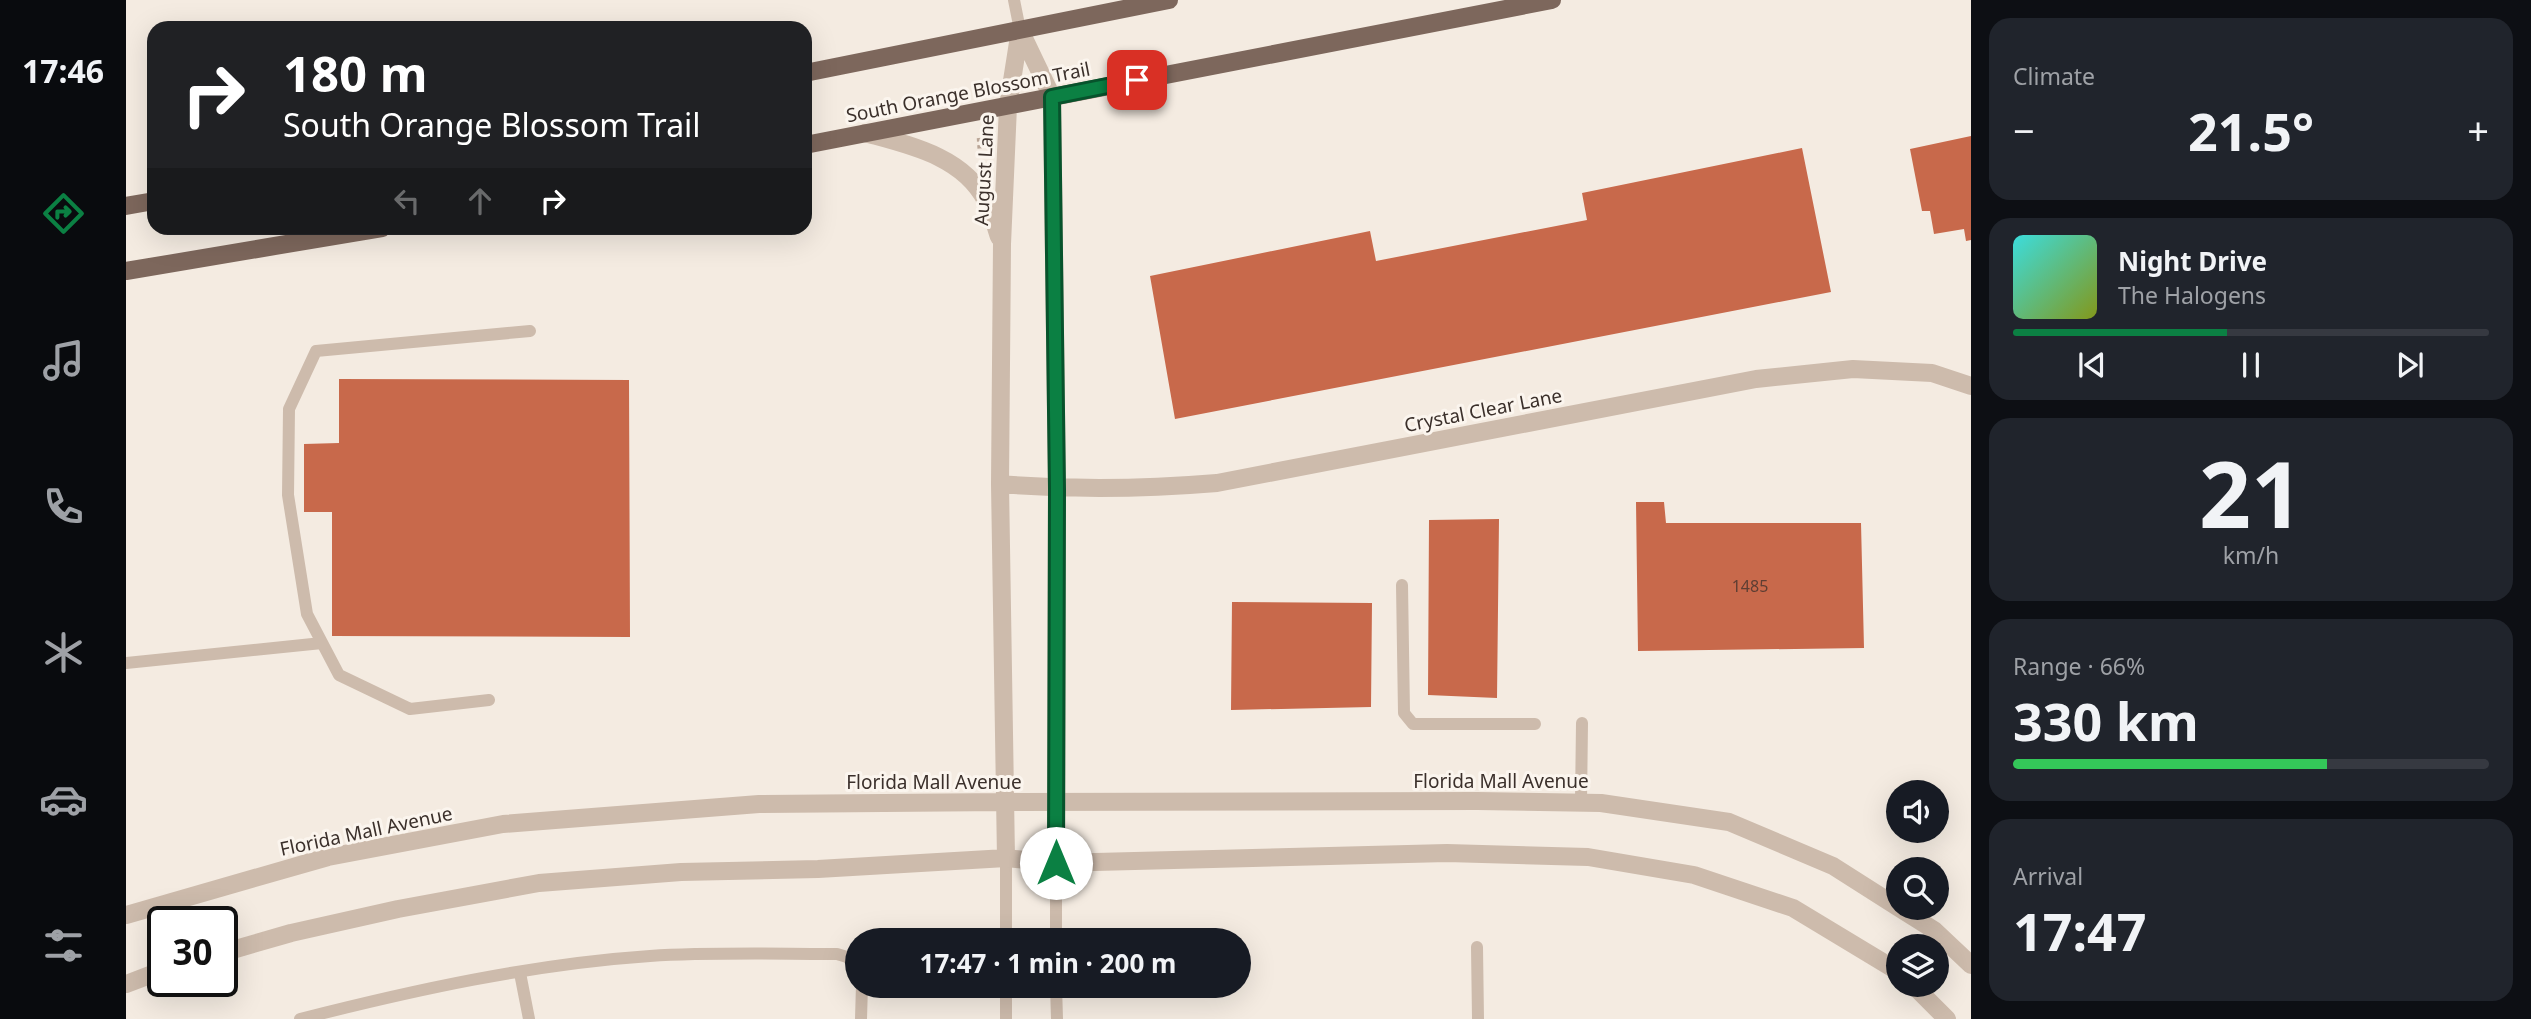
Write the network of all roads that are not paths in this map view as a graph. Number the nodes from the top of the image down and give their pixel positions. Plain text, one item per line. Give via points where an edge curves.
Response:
1 (1014, 0) edge
2 (1169, 0) edge
3 (1552, 0) edge
4 (1020, 30) junction
5 (812, 72) edge
6 (1052, 97) junction
7 (1008, 106) junction
8 (865, 134) junction
9 (812, 144) edge
10 (147, 202) edge
11 (126, 206) edge
12 (340, 235) edge
13 (1002, 244) junction
14 (126, 271) edge
15 (530, 331) dead end
16 (1971, 386) edge
17 (1000, 484) junction
18 (1057, 489) junction
19 (1402, 585) dead end
20 (322, 643) junction
21 (126, 663) edge
22 (489, 700) dead end
23 (1535, 723) dead end
24 (1582, 723) dead end
25 (1005, 802) junction
26 (1581, 802) junction
27 (1055, 803) junction
28 (1006, 858) junction
29 (1056, 863) junction
30 (1886, 900) edge
31 (126, 915) edge
32 (1918, 920) edge
33 (1006, 928) edge
34 (1056, 928) edge
35 (1477, 947) dead end
36 (238, 948) edge
37 (845, 956) edge
38 (1886, 964) edge
39 (1971, 965) edge
40 (520, 973) junction
41 (147, 976) edge
42 (126, 984) edge
43 (1925, 997) edge
44 (862, 998) edge
45 (1006, 998) edge
46 (1056, 998) edge
47 (300, 1019) edge
48 (529, 1019) edge
49 (861, 1019) edge
50 (1006, 1019) edge
51 (1057, 1019) edge
52 (1478, 1019) edge
53 (1947, 1019) edge

1 - 4 lane
2 - 4 main road
3 - 6 main road, South Orange Blossom Trail
4 - 5 main road
4 - 6 street
4 - 7 street, August Lane
6 - 7 main road, South Orange Blossom Trail
6 - 18 street
7 - 8 main road, South Orange Blossom Trail
7 - 13 street, August Lane
8 - 9 main road, South Orange Blossom Trail
8 - 13 street via 913,146 958,167 986,201
10 - 11 main road
12 - 14 main road
13 - 17 street, August Lane
15 - 20 lane via 316,351 289,409 288,495 307,614
16 - 18 street, Crystal Clear Lane via 1932,373 1847,369 1782,376 1217,483
17 - 18 street, Crystal Clear Lane
17 - 25 street, August Lane
18 - 27 street
19 - 23 lane via 1404,713 1413,724
20 - 21 lane
20 - 22 lane via 339,675 410,709
24 - 26 lane
25 - 27 street, Florida Mall Avenue
25 - 28 street, August Lane
25 - 31 street, Florida Mall Avenue via 759,804 503,824 328,857
26 - 27 street, Florida Mall Avenue
26 - 30 street, Florida Mall Avenue via 1729,822 1833,866
27 - 29 street
28 - 29 street
28 - 33 lane
28 - 36 street via 539,883 398,909
29 - 34 lane
29 - 38 street via 1447,853 1588,857 1694,875 1793,908
32 - 39 street, Florida Mall Avenue
35 - 52 lane
37 - 40 lane via 650,956
40 - 47 lane
40 - 48 lane
41 - 42 street
43 - 53 street
44 - 49 lane
45 - 50 lane
46 - 51 lane

